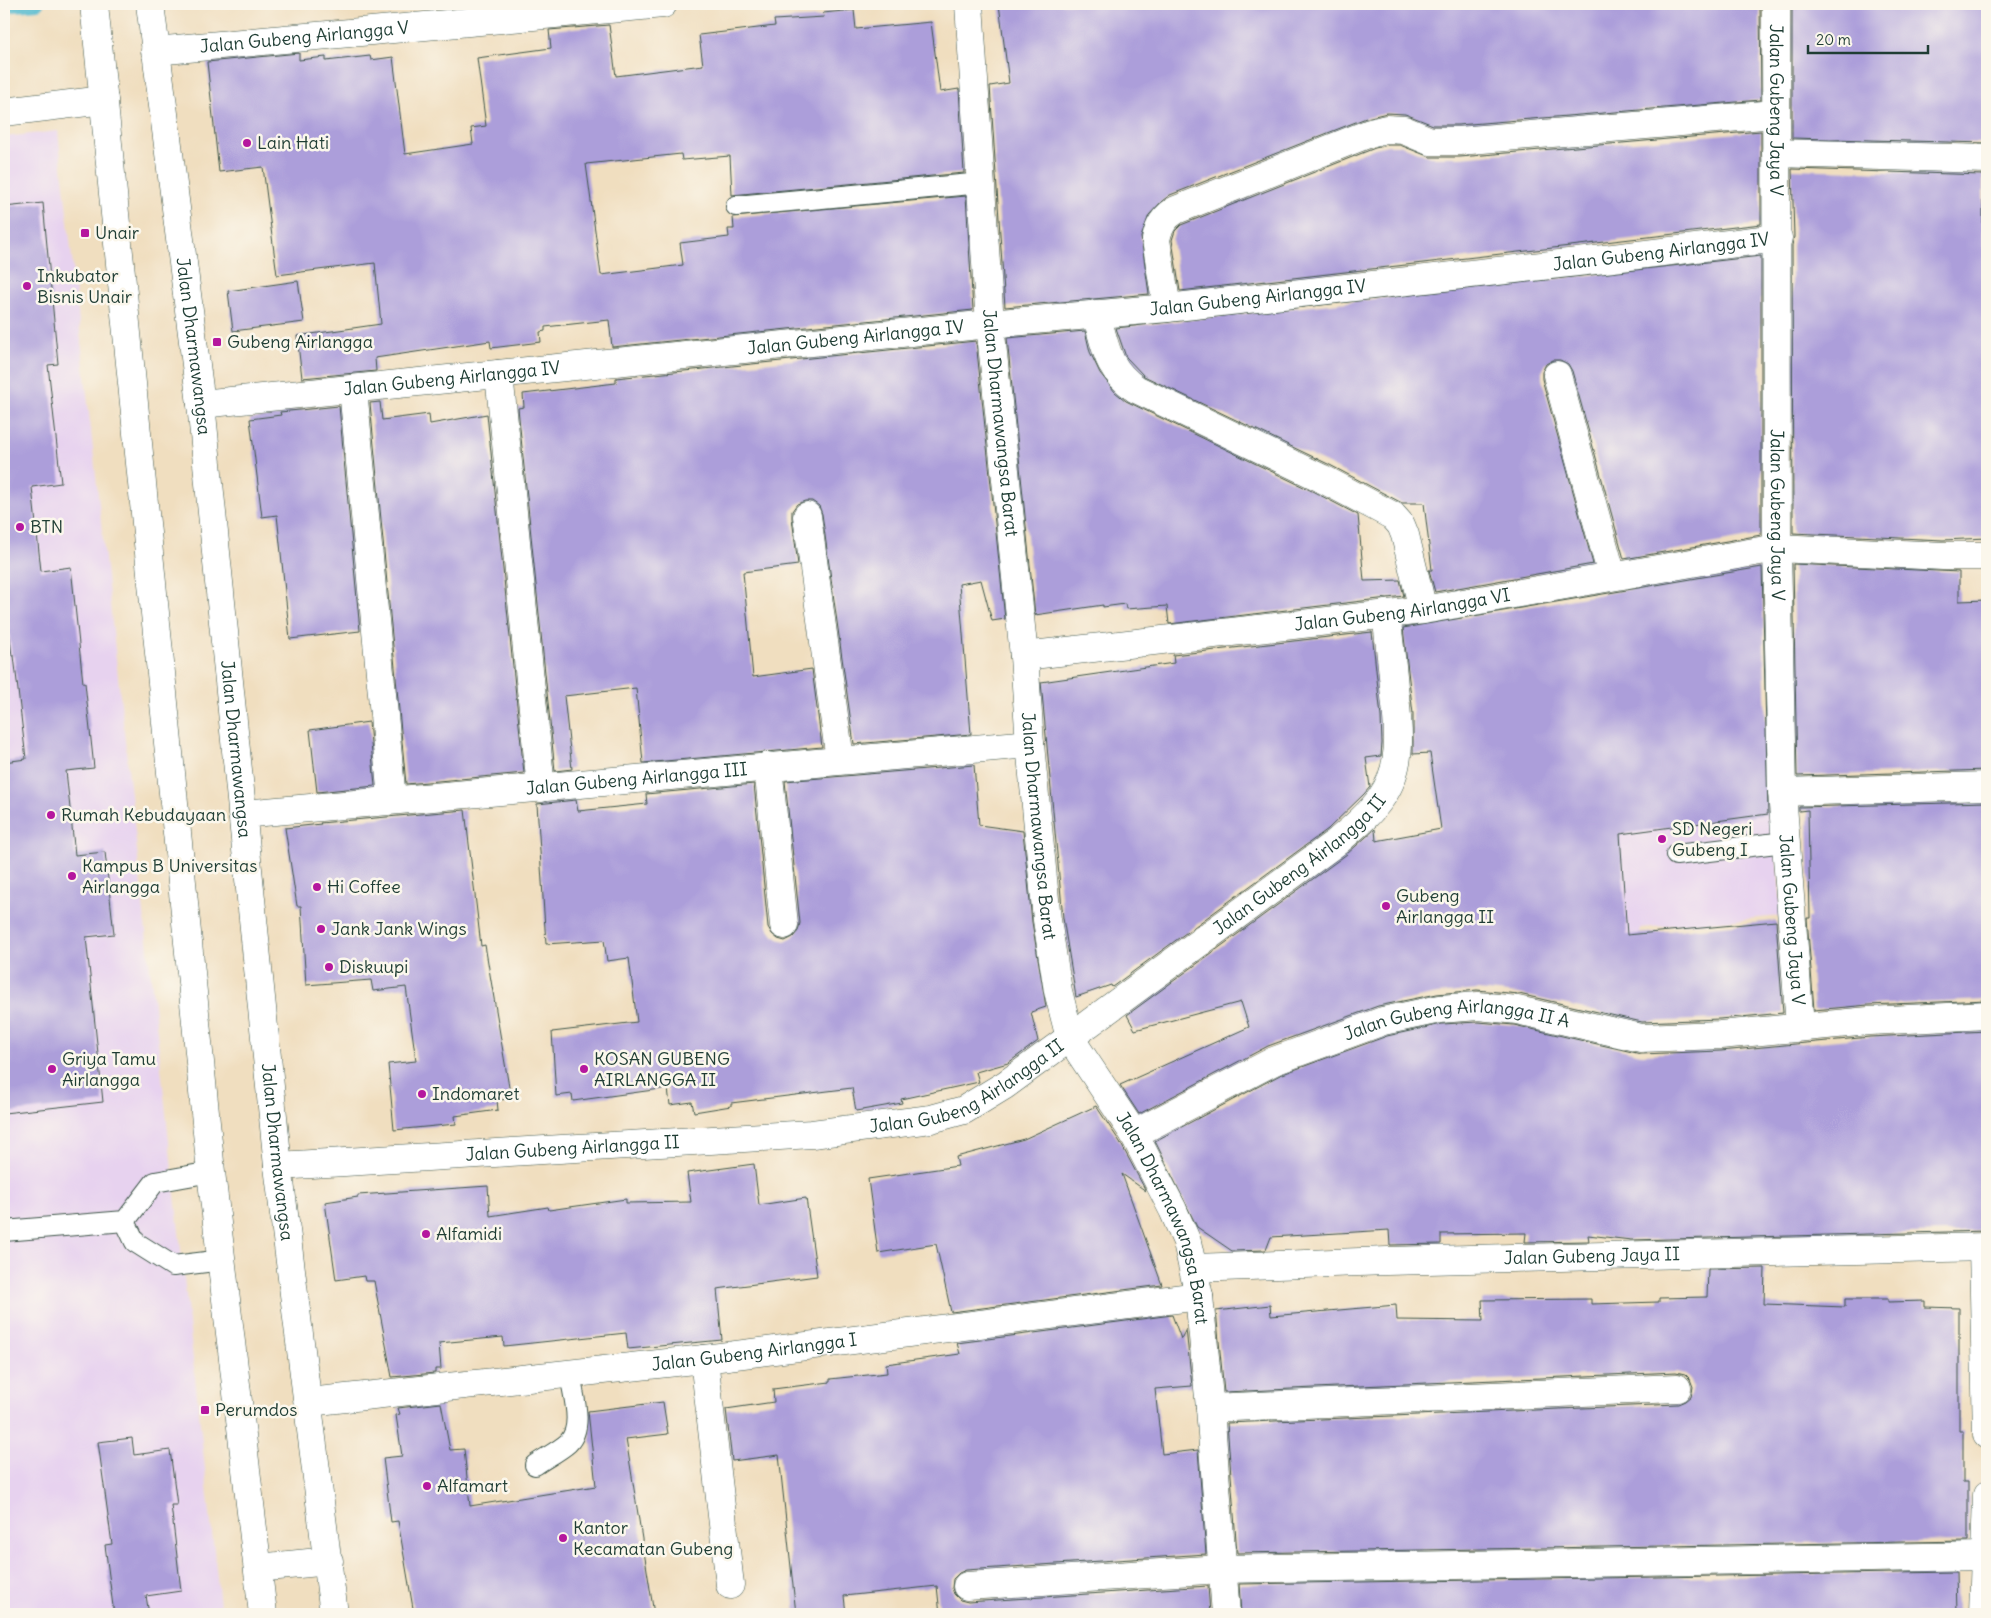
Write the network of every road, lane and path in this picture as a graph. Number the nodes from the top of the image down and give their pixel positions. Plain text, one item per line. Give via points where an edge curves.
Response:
1 (94, 4) edge
2 (150, 4) edge
3 (663, 4) edge
4 (969, 4) edge
5 (1776, 4) edge
6 (154, 43) junction
7 (104, 100) junction
8 (4, 112) edge
9 (1775, 114) junction
10 (1776, 153) junction
11 (1987, 159) edge
12 (982, 183) junction
13 (736, 206) dead end
14 (1778, 238) junction
15 (1168, 308) junction
16 (1096, 314) junction
17 (990, 324) junction
18 (499, 374) junction
19 (1557, 375) dead end
20 (353, 389) junction
21 (201, 404) junction
22 (807, 516) dead end
23 (1777, 548) junction
24 (1987, 556) edge
25 (1612, 576) junction
26 (1423, 610) junction
27 (1386, 614) junction
28 (1024, 656) junction
29 (1030, 744) junction
30 (840, 760) junction
31 (768, 766) junction
32 (1987, 786) edge
33 (541, 788) junction
34 (1782, 792) junction
35 (392, 799) junction
36 (242, 814) junction
37 (1785, 842) junction
38 (1676, 855) dead end
39 (784, 925) dead end
40 (1987, 1015) edge
41 (1800, 1026) junction
42 (1070, 1038) junction
43 (1134, 1134) junction
44 (278, 1166) junction
45 (211, 1172) junction
46 (126, 1221) junction
47 (4, 1231) edge
48 (1985, 1247) edge
49 (223, 1260) junction
50 (1194, 1268) junction
51 (1199, 1296) junction
52 (704, 1359) junction
53 (570, 1373) junction
54 (1677, 1388) dead end
55 (309, 1402) junction
56 (1210, 1408) junction
57 (1987, 1435) edge
58 (534, 1465) dead end
59 (1987, 1495) edge
60 (1985, 1556) junction
61 (329, 1561) junction
62 (258, 1568) junction
63 (1221, 1569) junction
64 (730, 1585) dead end
65 (967, 1586) dead end
66 (263, 1614) edge
67 (334, 1614) edge
68 (1226, 1614) edge
69 (1983, 1614) edge

1 - 7 street
2 - 6 street, Jalan Dharmawangsa
3 - 6 street, Jalan Gubeng Airlangga V
4 - 12 street, Jalan Dharmawangsa Barat
5 - 9 street, Jalan Gubeng Jaya V
6 - 21 street, Jalan Dharmawangsa
7 - 8 street
7 - 45 street
9 - 10 street, Jalan Gubeng Jaya V
9 - 15 street via 1459,141 1430,141 1404,130 1386,129 1370,133 1176,210 1166,217 1156,240
10 - 11 street
10 - 14 street, Jalan Gubeng Jaya V
12 - 13 lane
12 - 17 street, Jalan Dharmawangsa Barat
14 - 15 street, Jalan Gubeng Airlangga IV
14 - 23 street, Jalan Gubeng Jaya V
15 - 16 street, Jalan Gubeng Airlangga IV
16 - 17 street, Jalan Gubeng Airlangga IV
16 - 26 street via 1110,361 1124,380 1136,389 1393,516 1405,535
17 - 18 street, Jalan Gubeng Airlangga IV
17 - 28 street, Jalan Dharmawangsa Barat
18 - 20 street, Jalan Gubeng Airlangga IV
18 - 33 street
19 - 25 street
20 - 21 street, Jalan Gubeng Airlangga IV
20 - 35 street
21 - 36 street, Jalan Dharmawangsa
22 - 30 street
23 - 24 street, Jalan Gubeng Airlangga VI
23 - 25 street, Jalan Gubeng Airlangga VI
23 - 34 street, Jalan Gubeng Jaya V
25 - 26 street, Jalan Gubeng Airlangga VI
26 - 27 street, Jalan Gubeng Airlangga VI
27 - 28 street, Jalan Gubeng Airlangga VI
27 - 42 street, Jalan Gubeng Airlangga II via 1398,751 1396,765 1382,797 1365,818 1338,841
28 - 29 street, Jalan Dharmawangsa Barat
29 - 30 street, Jalan Gubeng Airlangga III
29 - 42 street, Jalan Dharmawangsa Barat via 1047,920 1058,991
30 - 31 street, Jalan Gubeng Airlangga III
31 - 33 street, Jalan Gubeng Airlangga III
31 - 39 street
32 - 34 street
33 - 35 street, Jalan Gubeng Airlangga III
34 - 37 street, Jalan Gubeng Jaya V
35 - 36 street, Jalan Gubeng Airlangga III
36 - 44 street, Jalan Dharmawangsa
37 - 38 lane
37 - 41 street, Jalan Gubeng Jaya V
40 - 41 street, Jalan Gubeng Airlangga II A
41 - 43 street, Jalan Gubeng Airlangga II A via 1720,1035 1641,1038 1517,1010 1478,1006 1440,1009 1383,1021 1274,1061
42 - 43 street, Jalan Dharmawangsa Barat
42 - 44 street, Jalan Gubeng Airlangga II via 964,1110 931,1120 812,1134
43 - 50 street, Jalan Dharmawangsa Barat via 1174,1210
44 - 55 street, Jalan Dharmawangsa
45 - 46 lane via 156,1182
45 - 49 street
46 - 47 lane
46 - 49 lane via 135,1242 173,1266
48 - 50 street, Jalan Gubeng Jaya II via 1387,1260
48 - 57 street
49 - 62 street
50 - 51 street, Jalan Dharmawangsa Barat
51 - 52 street, Jalan Gubeng Airlangga I
51 - 56 street, Jalan Dharmawangsa Barat
52 - 53 street, Jalan Gubeng Airlangga I
52 - 64 street
53 - 55 street, Jalan Gubeng Airlangga I
53 - 58 lane via 576,1410 575,1429 568,1442
54 - 56 street
55 - 61 street, Jalan Dharmawangsa
56 - 63 street, Jalan Dharmawangsa Barat
59 - 60 street
60 - 63 street
60 - 69 street
61 - 62 street
61 - 67 street, Jalan Dharmawangsa
62 - 66 street
63 - 65 street
63 - 68 street, Jalan Dharmawangsa Barat

